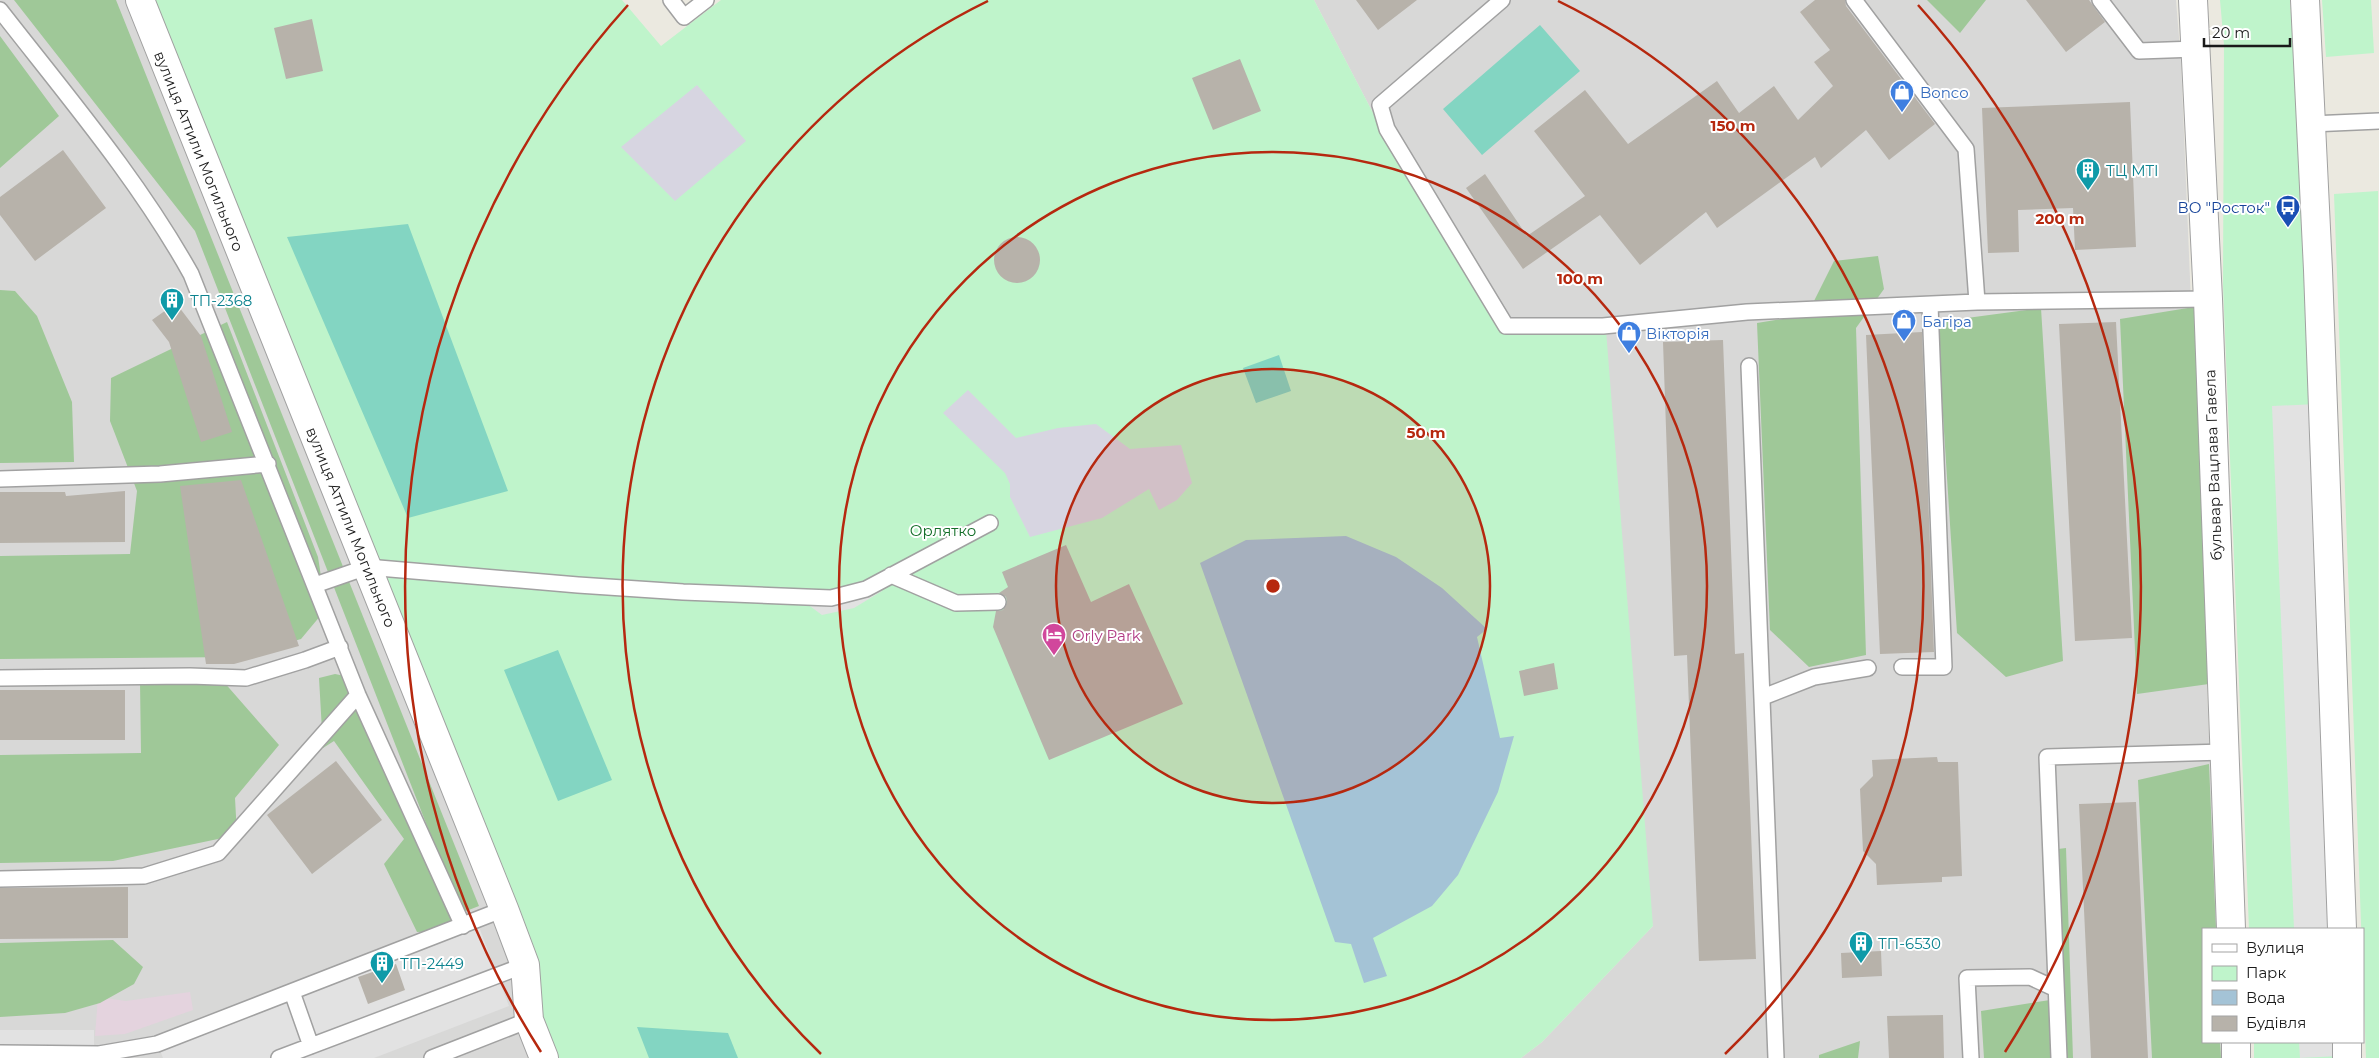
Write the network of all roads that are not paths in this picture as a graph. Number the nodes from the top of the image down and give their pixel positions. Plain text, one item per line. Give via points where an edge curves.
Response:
1 (140, 0) edge
2 (671, 0) edge
3 (706, 0) edge
4 (1502, 0) edge
5 (1854, 0) edge
6 (2100, 0) edge
7 (2193, 0) edge
8 (2305, 0) edge
9 (0, 10) edge
10 (2196, 49) junction
11 (2379, 121) edge
12 (2311, 124) junction
13 (2208, 299) junction
14 (1977, 302) junction
15 (1930, 305) junction
16 (1749, 366) dead end
17 (268, 464) junction
18 (0, 479) edge
19 (990, 523) dead end
20 (367, 567) junction
21 (891, 575) junction
22 (315, 585) junction
23 (998, 602) dead end
24 (340, 647) junction
25 (1902, 667) dead end
26 (1868, 668) dead end
27 (0, 678) edge
28 (358, 695) junction
29 (1763, 697) junction
30 (2224, 752) junction
31 (0, 879) edge
32 (504, 909) junction
33 (463, 926) junction
34 (2231, 928) edge
35 (2342, 928) edge
36 (525, 965) junction
37 (2056, 989) junction
38 (292, 992) junction
39 (530, 1020) junction
40 (2236, 1043) edge
41 (2347, 1043) edge
42 (311, 1046) junction
43 (157, 1051) edge
44 (0, 1053) edge
45 (279, 1058) edge
46 (432, 1058) edge
47 (544, 1058) edge
48 (1776, 1058) edge
49 (1971, 1058) edge
50 (2059, 1058) edge
51 (2236, 1058) edge
52 (2347, 1058) edge

1 - 20 street, вулиця Аттили Могильного
2 - 3 lane via 684,17
4 - 15 lane via 1380,105 1387,129 1506,326 1602,326 1747,312
5 - 14 lane via 1966,149
6 - 10 lane via 2139,51
7 - 10 street, бульвар Вацлава Гавела
8 - 12 street
9 - 17 lane via 132,180 164,227 191,274
10 - 13 street, бульвар Вацлава Гавела
11 - 12 lane
12 - 35 street
13 - 14 lane
13 - 30 street, бульвар Вацлава Гавела
14 - 15 lane
15 - 25 lane via 1944,667
16 - 29 lane
17 - 18 lane via 160,474
17 - 22 lane
19 - 21 lane
20 - 21 lane via 578,585 831,598 866,589
20 - 22 lane
20 - 32 street, вулиця Аттили Могильного
21 - 23 lane via 956,603
22 - 24 lane
24 - 27 lane via 246,678
24 - 28 lane
26 - 29 lane via 1814,677
28 - 31 lane via 218,853 144,876
28 - 33 lane
29 - 48 lane
30 - 34 street, бульвар Вацлава Гавела
30 - 37 lane via 2047,757
32 - 33 lane
32 - 36 street, вулиця Аттили Могильного
33 - 38 lane
36 - 39 street, вулиця Аттили Могильного
36 - 42 lane
37 - 49 lane via 2030,977 1967,978
37 - 50 lane
38 - 42 lane
38 - 43 lane
39 - 46 lane
39 - 47 street, вулиця Аттили Могильного
40 - 51 street
41 - 52 street
42 - 45 lane
43 - 44 lane

